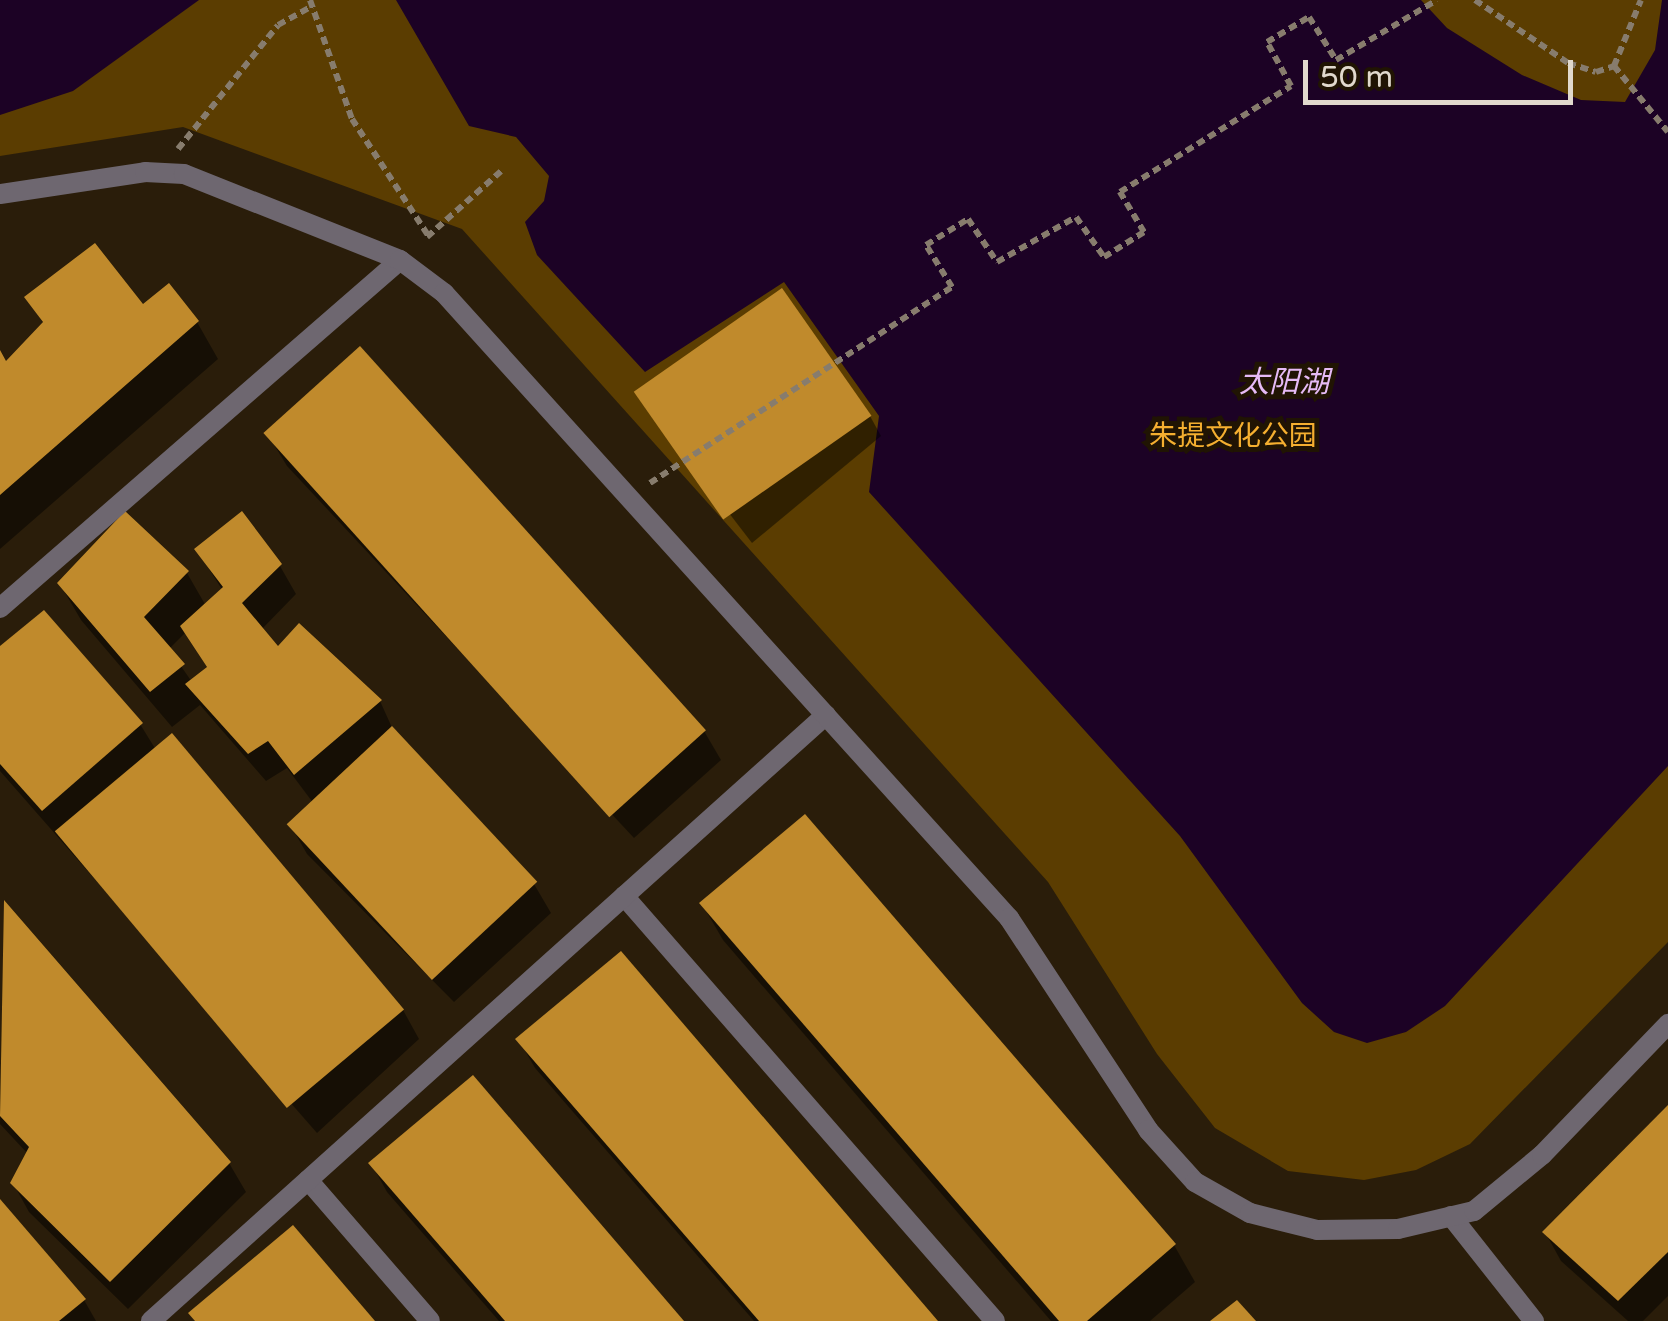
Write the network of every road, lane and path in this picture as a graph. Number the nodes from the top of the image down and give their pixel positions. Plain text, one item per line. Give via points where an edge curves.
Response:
1 (1437, 0) edge
2 (1475, 0) edge
3 (1641, 0) edge
4 (311, 3) edge
5 (1614, 66) junction
6 (1668, 132) edge
7 (500, 171) dead end
8 (162, 173) junction
9 (0, 194) edge
10 (428, 235) junction
11 (400, 260) junction
12 (628, 497) junction
13 (0, 608) edge
14 (826, 715) junction
15 (624, 896) junction
16 (1668, 1024) edge
17 (308, 1180) junction
18 (1451, 1216) junction
19 (150, 1321) edge
20 (430, 1321) edge
21 (995, 1321) edge
22 (1534, 1321) edge

1 - 12 path via 1336,60 1308,18 1267,42 1291,86 1120,192 1144,232 1104,258 1076,217 997,262 968,218 926,245 952,287
2 - 5 path via 1568,63 1596,72
3 - 5 path
4 - 8 path via 278,25
4 - 10 path via 352,119
5 - 6 path
7 - 10 path
8 - 9 street
8 - 11 street via 184,174
10 - 11 path
11 - 12 street via 444,293
11 - 13 street
12 - 14 street
14 - 15 street
14 - 18 street via 1009,918 1148,1130 1196,1182 1250,1213 1317,1230 1398,1228
15 - 17 street
15 - 21 street
16 - 18 street via 1542,1155 1474,1211
17 - 19 street
17 - 20 street
18 - 22 street

